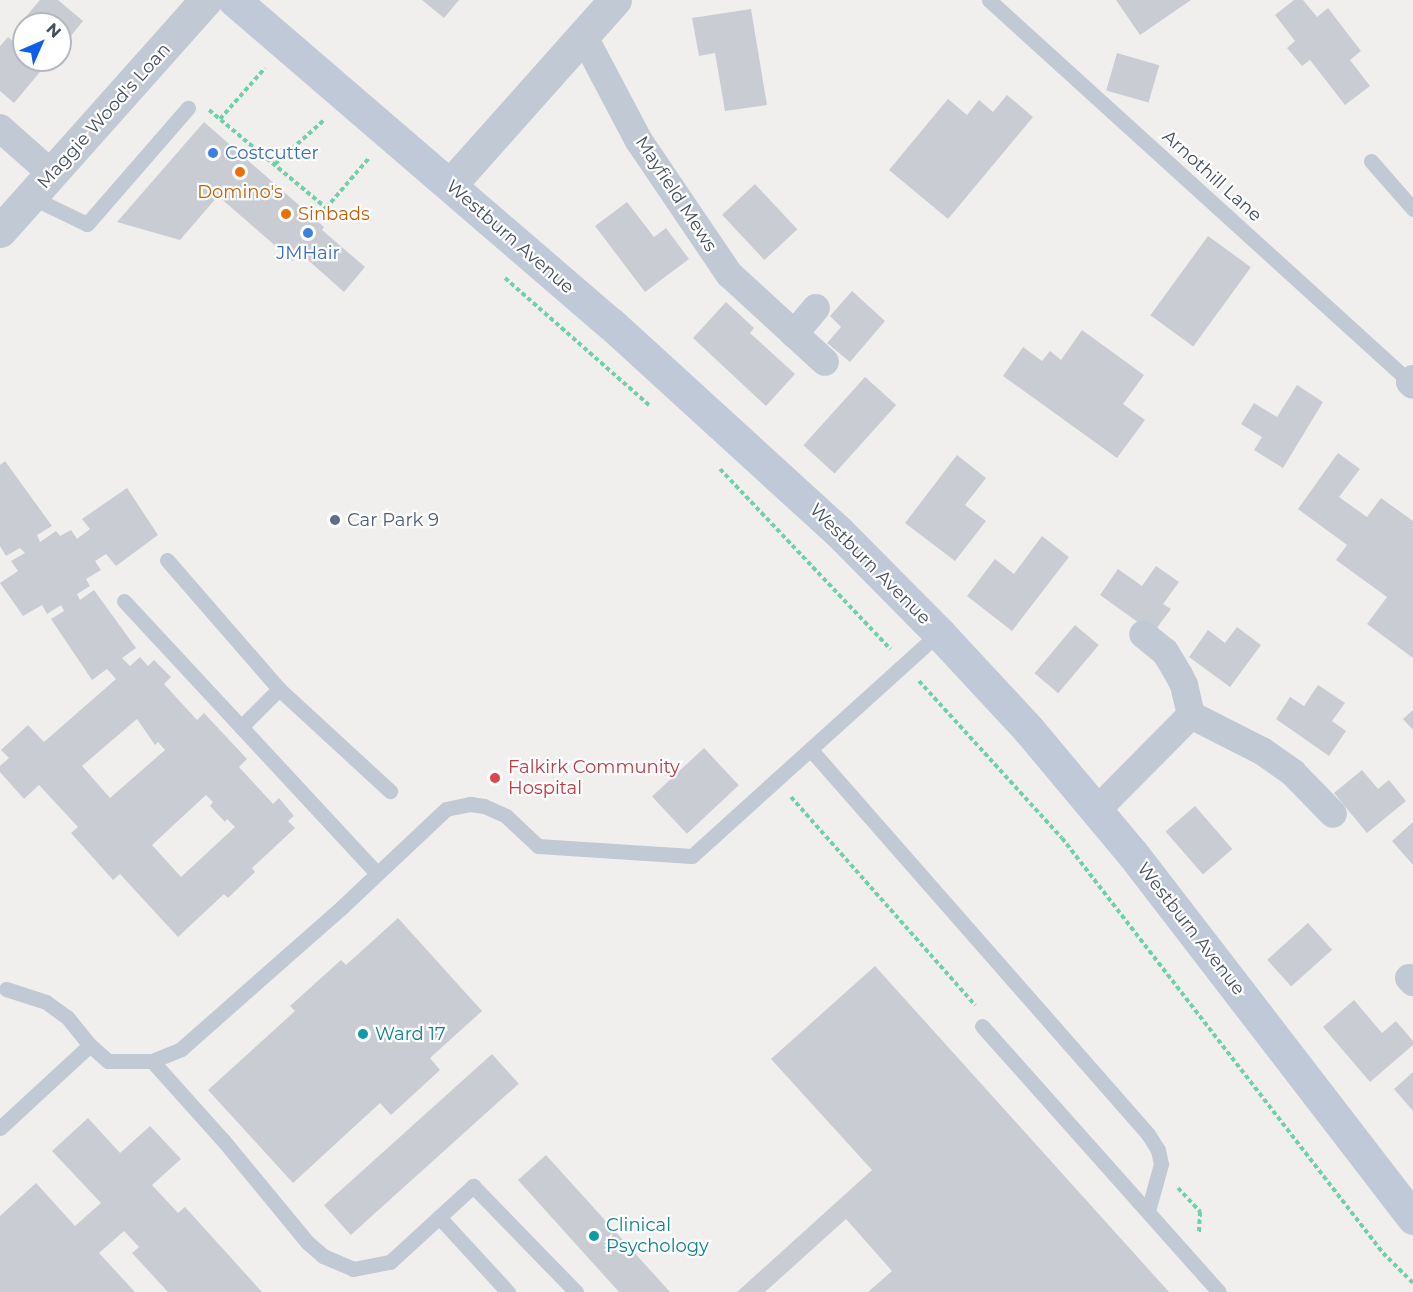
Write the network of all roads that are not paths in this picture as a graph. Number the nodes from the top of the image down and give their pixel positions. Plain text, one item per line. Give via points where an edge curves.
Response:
1 (206, 0) edge
2 (234, 0) edge
3 (615, 0) edge
4 (989, 0) edge
5 (583, 35) junction
6 (188, 108) road end
7 (0, 128) edge
8 (1371, 162) dead end
9 (450, 185) junction
10 (42, 186) junction
11 (1413, 209) edge
12 (0, 231) edge
13 (816, 308) dead end
14 (794, 334) junction
15 (825, 362) dead end
16 (1412, 382) edge
17 (167, 560) dead end
18 (124, 601) dead end
19 (939, 633) junction
20 (1143, 634) dead end
21 (279, 689) junction
22 (1191, 715) junction
23 (241, 727) junction
24 (811, 750) junction
25 (390, 791) dead end
26 (1096, 811) junction
27 (1333, 814) dead end
28 (377, 873) junction
29 (6, 989) dead end
30 (982, 1026) dead end
31 (90, 1045) junction
32 (152, 1061) junction
33 (0, 1128) edge
34 (1148, 1211) junction
35 (439, 1217) junction
36 (1413, 1218) edge
37 (508, 1292) edge
38 (576, 1292) edge
39 (1218, 1292) edge

1 - 10 street, Maggie Wood's Loan
2 - 9 main road, Westburn Avenue
3 - 5 street
4 - 16 lane, Arnothill Lane
5 - 9 street
5 - 14 street, Mayfield Mews via 639,141 729,274
6 - 10 lane via 87,224
7 - 10 street
8 - 11 lane
9 - 19 main road, Westburn Avenue via 610,323 829,523
10 - 12 street, Maggie Wood's Loan
13 - 14 street
14 - 15 street, Mayfield Mews
17 - 21 lane
18 - 23 lane
19 - 24 lane
19 - 26 main road, Westburn Avenue via 1029,730
20 - 22 street via 1164,652 1179,675
21 - 23 lane
21 - 25 lane
22 - 26 street
22 - 27 street via 1262,751 1293,773
23 - 28 lane
24 - 28 lane via 692,856 538,846 506,816 470,804 446,809
24 - 34 lane via 1148,1134 1161,1164
26 - 36 main road, Westburn Avenue
28 - 32 lane via 181,1048
29 - 31 lane via 46,1002 67,1017
30 - 34 lane
31 - 32 lane via 108,1061
31 - 33 lane
32 - 35 lane via 323,1256 353,1269 390,1262
34 - 39 lane
35 - 37 lane
35 - 38 lane via 473,1186

